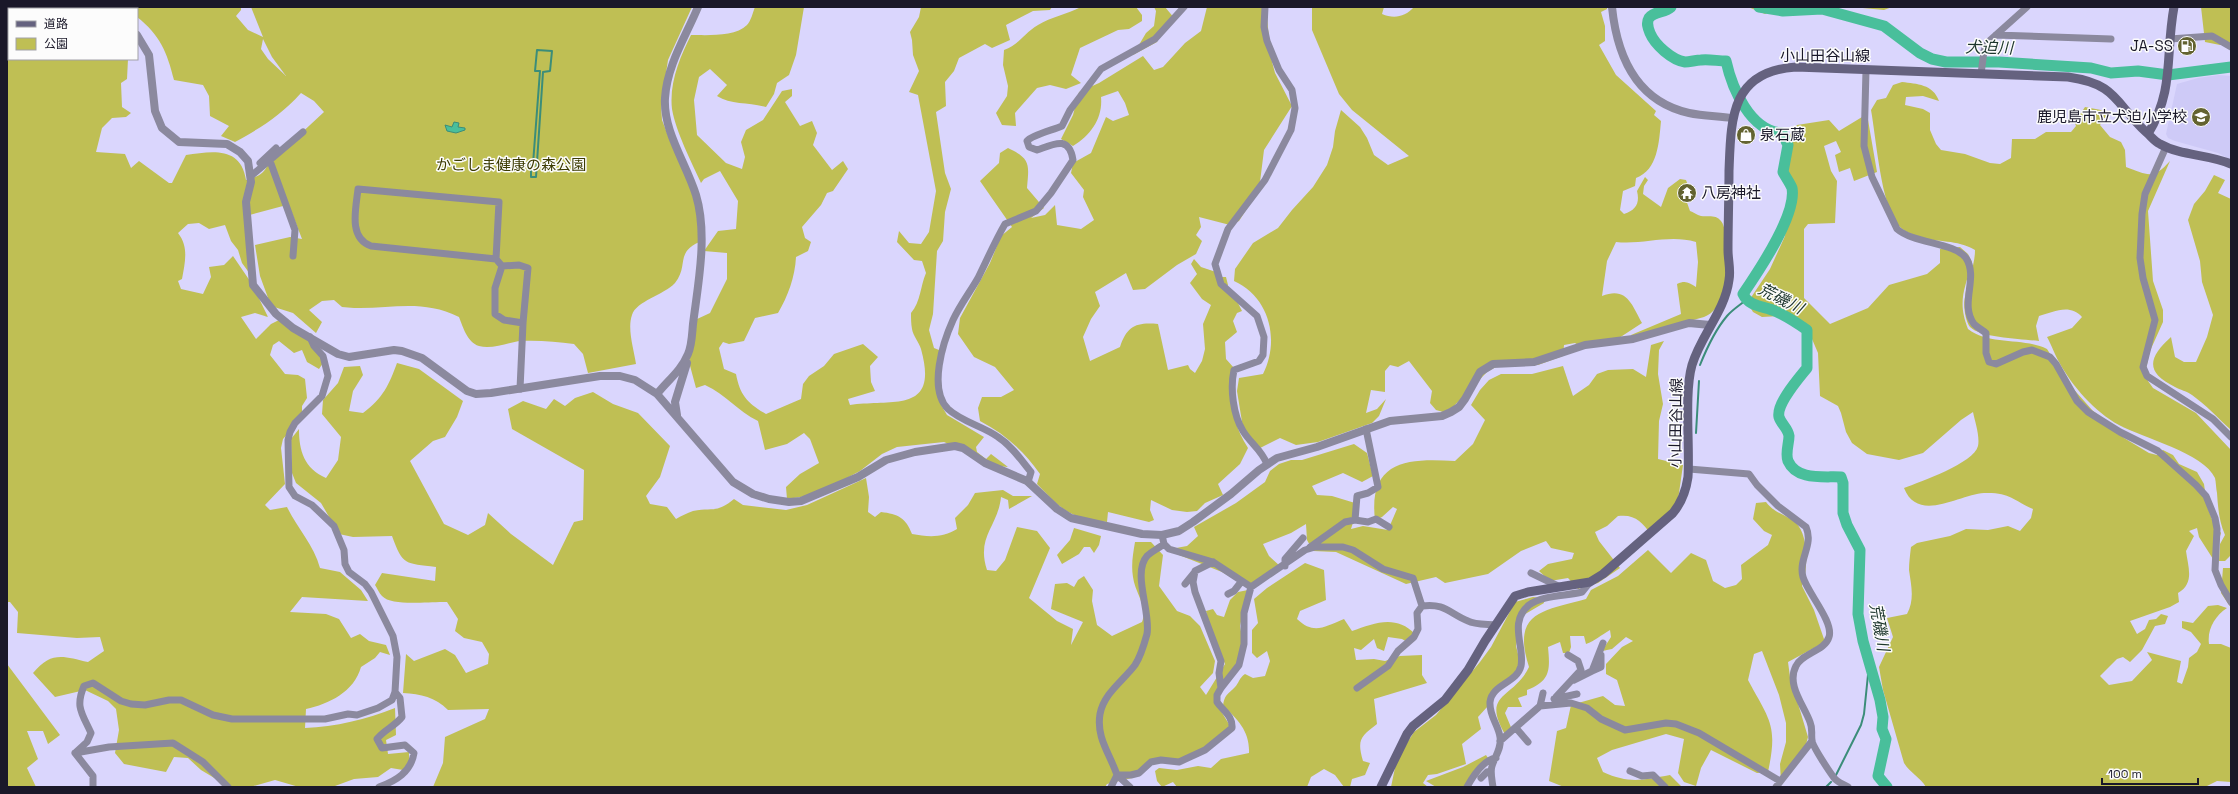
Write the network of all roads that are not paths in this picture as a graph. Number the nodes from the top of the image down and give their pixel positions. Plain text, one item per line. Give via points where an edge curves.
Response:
1 (698, 7) edge
2 (1184, 7) edge
3 (1265, 7) edge
4 (1612, 7) edge
5 (2027, 7) edge
6 (2174, 7) edge
7 (1996, 34) junction
8 (138, 37) edge
9 (2110, 39) dead end
10 (2170, 39) junction
11 (2231, 47) edge
12 (1866, 70) junction
13 (1981, 74) junction
14 (1732, 118) junction
15 (303, 132) dead end
16 (2148, 134) junction
17 (2166, 147) junction
18 (276, 148) dead end
19 (270, 161) junction
20 (2231, 164) edge
21 (251, 173) junction
22 (293, 256) dead end
23 (496, 259) junction
24 (502, 266) junction
25 (522, 323) junction
26 (1710, 325) junction
27 (310, 337) junction
28 (689, 352) junction
29 (520, 389) junction
30 (657, 394) junction
31 (678, 416) junction
32 (1366, 429) junction
33 (2231, 437) edge
34 (1267, 464) junction
35 (1689, 469) junction
36 (1028, 482) junction
37 (1356, 520) junction
38 (1389, 527) dead end
39 (1162, 535) junction
40 (1303, 538) dead end
41 (1164, 544) junction
42 (1305, 550) junction
43 (1213, 562) junction
44 (1285, 566) junction
45 (1195, 572) junction
46 (1531, 573) dead end
47 (1242, 582) junction
48 (1590, 582) junction
49 (1185, 584) dead end
50 (1558, 586) junction
51 (1251, 587) junction
52 (1228, 594) dead end
53 (2231, 602) edge
54 (1422, 606) junction
55 (1496, 625) junction
56 (1603, 643) dead end
57 (1568, 655) dead end
58 (1570, 682) junction
59 (1221, 688) junction
60 (1357, 688) dead end
61 (395, 692) junction
62 (1543, 693) dead end
63 (1577, 694) dead end
64 (1556, 697) junction
65 (1544, 705) junction
66 (1516, 728) junction
67 (1500, 741) junction
68 (1812, 741) junction
69 (1528, 742) dead end
70 (75, 753) junction
71 (1496, 758) junction
72 (1492, 771) junction
73 (1630, 771) dead end
74 (1117, 775) junction
75 (1481, 778) dead end
76 (1778, 784) edge
77 (93, 787) edge
78 (228, 787) edge
79 (379, 787) edge
80 (1111, 787) edge
81 (1130, 787) edge
82 (1381, 787) edge
83 (1467, 787) edge
84 (1493, 787) edge
85 (1665, 787) edge
86 (1848, 787) edge

1 - 28 street via 674,59 665,97 669,126 696,196 699,218 700,260
2 - 36 street via 1156,39 1101,69 1070,110 1062,126 1031,137 1027,141 1029,147 1037,150 1058,142 1072,151 1073,160 1036,211 1005,224 958,310 949,332 939,367 937,386 943,402 950,410 998,436 1010,447 1031,472
3 - 34 street via 1264,27 1267,41 1279,70 1292,90 1295,108 1291,130 1265,180 1228,229 1215,264 1221,284 1257,316 1262,329 1263,355 1259,361 1239,366 1234,370 1232,377 1235,412 1242,431 1263,453
4 - 14 street via 1616,38 1623,59 1648,92 1660,102 1688,113
5 - 7 street
6 - 10 main road
7 - 9 street
7 - 13 street via 1988,42
8 - 21 street via 149,55 155,111 162,128 179,142 227,144 245,156
10 - 11 street via 2212,36
10 - 16 main road via 2168,81 2163,105
12 - 13 main road, 小山田谷山線
12 - 14 main road, 小山田谷山線 via 1781,68 1758,77 1744,91
12 - 53 street via 1864,146 1872,177 1897,229 1903,235 1922,242 1958,251 1966,258 1971,273 1969,311 1974,324 1986,333 1989,362 1996,364 2032,350 2050,357 2077,401 2088,412 2158,451 2206,496 2217,528 2215,570
13 - 16 main road, 小山田谷山線 via 2068,77 2095,82 2114,96
14 - 26 main road, 小山田谷山線 via 1728,211 1729,281 1722,305
15 - 19 street
16 - 17 main road, 小山田谷山線 via 2154,141
17 - 20 main road, 小山田谷山線
17 - 33 street via 2145,194 2142,214 2140,258 2155,320 2143,367 2147,376 2213,419
18 - 21 street
19 - 21 street
19 - 22 street via 295,230
21 - 27 street via 246,202 253,285 276,314 293,328
23 - 23 street via 499,202 358,189 355,223 363,243 371,246
23 - 24 street
24 - 25 street via 495,288 495,314 504,320
24 - 25 street via 520,265 528,268
25 - 29 street
26 - 32 street via 1689,323 1633,339 1585,345 1534,362 1493,364 1480,372 1465,399 1451,412 1442,416 1397,419
26 - 35 main road, 小山田谷山線 via 1692,366 1690,377
27 - 29 street via 338,354 349,357 394,350 414,355 460,387 476,394
27 - 61 street via 323,356 328,376 322,396 290,432 289,486 295,496 312,505 334,526 344,550 345,564 349,572 371,592 396,644
28 - 30 street via 678,372
28 - 31 street via 675,402
29 - 30 street via 610,376 635,380
30 - 31 street
31 - 36 street via 733,482 746,491 769,499 801,501 858,477 886,460 950,446 963,448 985,463 1015,474
32 - 34 street via 1317,447 1282,456
32 - 37 street via 1378,487 1357,496
34 - 39 street via 1193,522
35 - 48 main road, 小山田谷山線 via 1686,488 1677,508 1603,574
35 - 68 street via 1749,474 1778,506 1806,527 1809,542 1802,565 1802,576 1830,632 1824,644 1801,659 1792,673 1794,689 1811,723
36 - 39 street via 1070,518 1142,534
37 - 38 street via 1368,522 1376,519
37 - 42 street via 1346,522
39 - 41 street
40 - 44 street via 1285,559
41 - 43 street via 1169,549
41 - 74 street via 1147,556 1141,571 1148,618 1142,654 1107,697 1100,713 1101,739
42 - 44 street
42 - 54 street via 1315,547 1343,547 1353,550 1383,569 1413,578
43 - 45 street
43 - 47 street
44 - 51 street
45 - 49 street
45 - 59 street via 1195,592 1221,661
46 - 50 street
47 - 51 street
47 - 52 street
48 - 50 main road, 小山田谷山線
48 - 67 street via 1582,592 1539,601 1524,611 1518,634 1522,662 1520,668 1517,675 1495,691 1490,701 1490,712
50 - 55 main road, 小山田谷山線 via 1515,596
51 - 59 street via 1244,613 1244,644 1239,665
54 - 55 street via 1448,608 1469,622
54 - 60 street via 1417,613 1418,629 1414,637 1398,651 1388,666
55 - 82 main road, 小山田谷山線 via 1468,670 1445,700 1407,734
56 - 58 street via 1592,671
57 - 58 street via 1578,661 1580,670
58 - 64 street
59 - 74 street via 1217,702 1229,715 1232,728 1205,750 1179,762 1151,762 1139,773
61 - 70 street via 390,702 357,715 348,714 310,721 232,719 213,715 181,700 145,705 130,704 93,683 84,686 78,699 80,710 91,733 87,742
61 - 79 street via 400,698 402,717 377,740 382,748 405,745 414,753 412,763 397,781
62 - 65 street
63 - 64 street
64 - 65 street
65 - 66 street
65 - 76 street via 1571,703 1587,708 1601,719 1625,730 1666,723 1676,724 1699,733
66 - 67 street
66 - 69 street
67 - 71 street
68 - 76 street
68 - 86 street via 1835,779
70 - 77 street via 94,776
70 - 78 street via 109,747 173,743 203,762
71 - 72 street
71 - 83 street via 1487,761
72 - 75 street
72 - 84 street
73 - 85 street via 1642,776 1653,775
74 - 80 street
74 - 81 street

